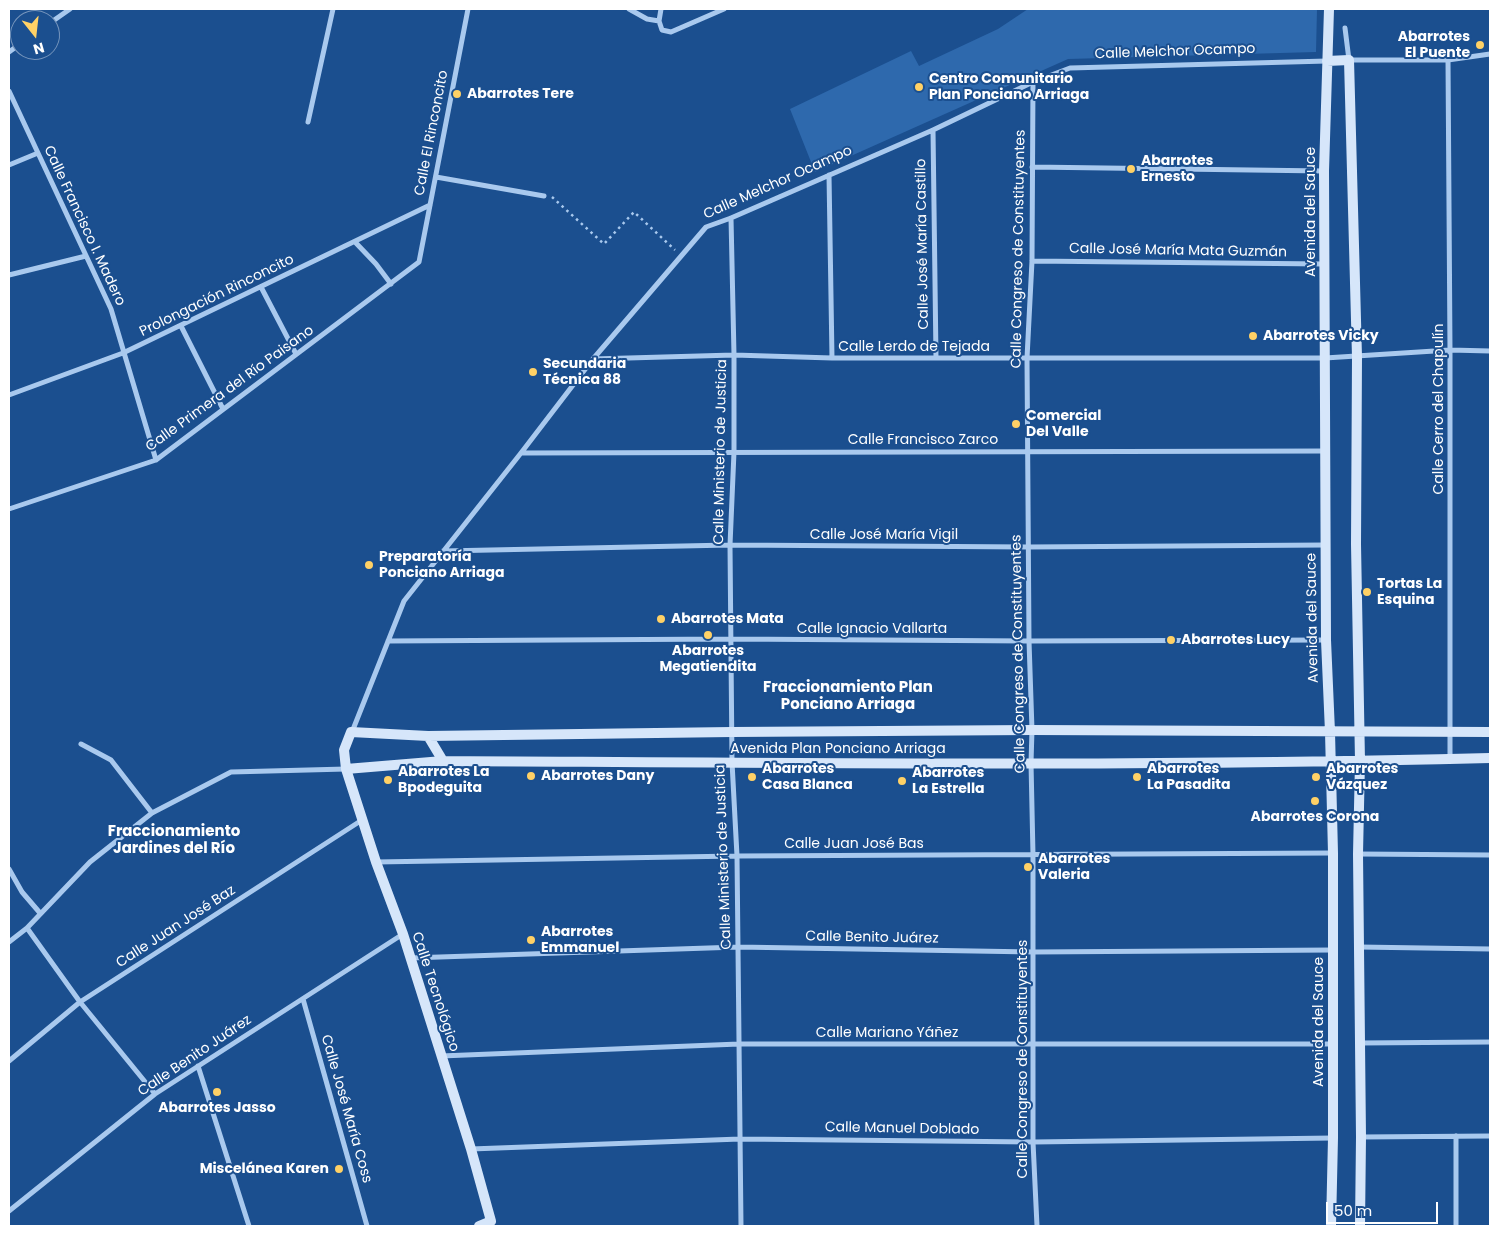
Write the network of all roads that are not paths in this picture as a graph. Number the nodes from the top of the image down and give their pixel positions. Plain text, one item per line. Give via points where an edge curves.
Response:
1 (333, 9) edge
2 (468, 9) edge
3 (629, 9) edge
4 (661, 9) edge
5 (724, 9) edge
6 (1329, 11) edge
7 (659, 21) junction
8 (1345, 28) dead end
9 (1490, 54) edge
10 (1349, 60) junction
11 (1448, 60) junction
12 (1327, 61) junction
13 (1033, 82) junction
14 (9, 91) edge
15 (308, 122) dead end
16 (933, 130) junction
17 (38, 152) junction
18 (9, 165) edge
19 (1032, 166) junction
20 (1324, 171) junction
21 (829, 175) junction
22 (436, 178) junction
23 (544, 196) dead end
24 (430, 205) junction
25 (730, 218) junction
26 (355, 242) junction
27 (86, 256) junction
28 (1032, 261) junction
29 (419, 262) joint
30 (1324, 264) junction
31 (9, 275) edge
32 (391, 284) junction
33 (262, 287) junction
34 (181, 326) junction
35 (1450, 350) junction
36 (1490, 351) edge
37 (123, 353) junction
38 (296, 354) junction
39 (734, 355) junction
40 (1357, 356) junction
41 (832, 358) junction
42 (936, 358) junction
43 (1027, 358) junction
44 (1325, 358) junction
45 (593, 359) junction
46 (9, 395) edge
47 (223, 409) junction
48 (1325, 451) junction
49 (734, 452) junction
50 (1028, 452) junction
51 (522, 453) junction
52 (156, 460) junction
53 (9, 510) edge
54 (730, 545) junction
55 (1326, 545) junction
56 (1028, 547) junction
57 (443, 552) junction
58 (731, 639) junction
59 (1326, 640) junction
60 (388, 641) junction
61 (1028, 641) junction
62 (1032, 730) junction
63 (351, 732) junction
64 (732, 732) junction
65 (1330, 732) junction
66 (1359, 732) junction
67 (1450, 732) junction
68 (1490, 732) edge
69 (428, 736) junction
70 (81, 744) dead end
71 (1490, 758) edge
72 (1450, 759) junction
73 (443, 761) junction
74 (1331, 761) junction
75 (1360, 761) junction
76 (732, 762) junction
77 (1031, 763) junction
78 (346, 769) junction
79 (152, 813) junction
80 (362, 820) junction
81 (1333, 853) junction
82 (1358, 854) junction
83 (1034, 855) junction
84 (1490, 855) edge
85 (737, 856) junction
86 (376, 862) junction
87 (9, 869) edge
88 (40, 914) junction
89 (27, 928) junction
90 (403, 934) junction
91 (9, 942) edge
92 (738, 947) junction
93 (1359, 947) junction
94 (1490, 949) edge
95 (1333, 950) junction
96 (1033, 952) junction
97 (410, 958) junction
98 (303, 999) junction
99 (80, 1002) junction
100 (1490, 1042) edge
101 (1360, 1043) junction
102 (739, 1044) junction
103 (1332, 1044) junction
104 (1034, 1045) junction
105 (441, 1056) junction
106 (9, 1061) edge
107 (198, 1066) junction
108 (155, 1094) junction
109 (1456, 1136) junction
110 (1490, 1136) edge
111 (1361, 1137) junction
112 (1333, 1138) junction
113 (740, 1139) junction
114 (1033, 1142) junction
115 (471, 1149) junction
116 (9, 1211) edge
117 (492, 1224) edge
118 (249, 1226) edge
119 (367, 1226) edge
120 (479, 1226) edge
121 (741, 1226) edge
122 (1037, 1226) edge
123 (1331, 1226) edge
124 (1360, 1226) edge
125 (1456, 1226) edge

1 - 15 street
2 - 22 street, Calle El Rinconcito
3 - 7 street via 647,19
4 - 7 street
5 - 7 street via 671,32 662,30
6 - 12 street, Avenida del Sauce
8 - 10 street
9 - 11 street
10 - 11 street
10 - 12 street, Calle Melchor Ocampo
10 - 40 street
11 - 35 street, Calle Cerro del Chapulín
12 - 13 street, Calle Melchor Ocampo via 1070,68
12 - 20 street, Avenida del Sauce
13 - 16 street, Calle Melchor Ocampo
13 - 19 street, Calle Congreso de Constituyentes
14 - 17 street, Calle Francisco I. Madero
16 - 21 street, Calle Melchor Ocampo
16 - 42 street, Calle José María Castillo
17 - 18 street
17 - 27 street, Calle Francisco I. Madero
19 - 20 street
19 - 28 street, Calle Congreso de Constituyentes
20 - 30 street, Avenida del Sauce
21 - 25 street, Calle Melchor Ocampo
21 - 41 street
22 - 23 street
22 - 24 street, Calle El Rinconcito
24 - 26 street, Prolongación Rinconcito
24 - 29 street, Calle El Rinconcito
25 - 39 street, Calle Ministerio de Justicia
25 - 45 street, Calle Melchor Ocampo via 706,227
26 - 32 street
26 - 33 street, Prolongación Rinconcito
27 - 31 street
27 - 37 street, Calle Francisco I. Madero via 111,308
28 - 30 street, Calle José María Mata Guzmán
28 - 43 street, Calle Congreso de Constituyentes
29 - 32 street, Calle Primera del Río Paisano
30 - 44 street, Avenida del Sauce
32 - 38 street, Calle Primera del Río Paisano
33 - 34 street, Prolongación Rinconcito
33 - 38 street
34 - 37 street, Prolongación Rinconcito
34 - 47 street
35 - 36 street, Calle Lerdo de Tejada
35 - 40 street, Calle Lerdo de Tejada
35 - 67 street, Calle Cerro del Chapulín
37 - 46 street, Prolongación Rinconcito
37 - 52 street, Calle Francisco I. Madero
38 - 47 street, Calle Primera del Río Paisano
39 - 41 street, Calle Lerdo de Tejada
39 - 45 street, Calle Lerdo de Tejada
39 - 49 street, Calle Ministerio de Justicia
40 - 44 street, Calle Lerdo de Tejada
40 - 66 street
41 - 42 street, Calle Lerdo de Tejada
42 - 43 street, Calle Lerdo de Tejada
43 - 44 street, Calle Lerdo de Tejada
43 - 50 street, Calle Congreso de Constituyentes
44 - 48 street, Avenida del Sauce
45 - 51 street, Calle Melchor Ocampo
47 - 52 street, Calle Primera del Río Paisano
48 - 50 street, Calle Francisco Zarco
48 - 55 street, Avenida del Sauce
49 - 50 street, Calle Francisco Zarco
49 - 51 street, Calle Francisco Zarco
49 - 54 street, Calle Ministerio de Justicia
50 - 56 street, Calle Congreso de Constituyentes
51 - 57 street, Calle Melchor Ocampo
52 - 53 street, Calle Primera del Río Paisano
54 - 56 street, Calle José María Vigil
54 - 57 street, Calle José María Vigil
54 - 58 street, Calle Ministerio de Justicia
55 - 56 street, Calle José María Vigil
55 - 59 street, Avenida del Sauce
56 - 61 street, Calle Congreso de Constituyentes
57 - 60 street, Calle Melchor Ocampo via 404,601
58 - 60 street, Calle Ignacio Vallarta
58 - 61 street, Calle Ignacio Vallarta
58 - 64 street, Calle Ministerio de Justicia
59 - 61 street, Calle Ignacio Vallarta
59 - 65 street, Avenida del Sauce
60 - 63 street, Calle Melchor Ocampo
61 - 62 street, Calle Congreso de Constituyentes
62 - 64 street, Avenida Plan Ponciano Arriaga
62 - 65 street, Avenida Plan Ponciano Arriaga
62 - 77 street, Calle Congreso de Constituyentes
63 - 69 street, Avenida Plan Ponciano Arriaga
63 - 78 street, Calle Melchor Ocampo via 344,750
64 - 69 street, Avenida Plan Ponciano Arriaga
64 - 76 street, Calle Ministerio de Justicia
65 - 66 street, Avenida Plan Ponciano Arriaga
65 - 74 street, Avenida del Sauce
66 - 67 street, Avenida Plan Ponciano Arriaga
66 - 75 street
67 - 68 street, Avenida Plan Ponciano Arriaga
67 - 72 street, Calle Cerro del Chapulín
69 - 73 street
70 - 79 street via 111,760
71 - 72 street, Avenida Plan Ponciano Arriaga
72 - 75 street, Avenida Plan Ponciano Arriaga
73 - 76 street, Avenida Plan Ponciano Arriaga
73 - 78 street, Avenida Plan Ponciano Arriaga
74 - 75 street, Avenida Plan Ponciano Arriaga
74 - 77 street, Avenida Plan Ponciano Arriaga
74 - 81 street, Avenida del Sauce
75 - 82 street
76 - 77 street, Avenida Plan Ponciano Arriaga
76 - 85 street, Calle Ministerio de Justicia
77 - 83 street, Calle Congreso de Constituyentes
78 - 79 street via 231,772
78 - 80 street, Calle Tecnológico
79 - 88 street via 90,862
80 - 86 street, Calle Tecnológico
80 - 99 street, Calle Juan José Baz
81 - 83 street, Calle Juan José Bas
81 - 95 street, Avenida del Sauce
82 - 84 street
82 - 93 street
83 - 85 street, Calle Juan José Bas
83 - 96 street, Calle Congreso de Constituyentes
85 - 86 street, Calle Juan José Bas
85 - 92 street, Calle Ministerio de Justicia
86 - 90 street, Calle Tecnológico
87 - 88 street
88 - 89 street
89 - 91 street
89 - 99 street
90 - 97 street, Calle Tecnológico
90 - 98 street, Calle Benito Juárez
92 - 96 street, Calle Benito Juárez
92 - 97 street, Calle Benito Juárez
92 - 102 street, Calle Ministerio de Justicia
93 - 94 street
93 - 101 street
95 - 96 street, Calle Benito Juárez
95 - 103 street, Avenida del Sauce
96 - 104 street, Calle Congreso de Constituyentes
97 - 105 street, Calle Tecnológico
98 - 107 street, Calle Benito Juárez
98 - 119 street, Calle José María Coss
99 - 106 street, Calle Juan José Baz
99 - 108 street
100 - 101 street
101 - 111 street
102 - 104 street, Calle Mariano Yáñez
102 - 105 street, Calle Mariano Yáñez
102 - 113 street, Calle Ministerio de Justicia
103 - 104 street, Calle Mariano Yáñez
103 - 112 street, Avenida del Sauce
104 - 114 street, Calle Congreso de Constituyentes
105 - 115 street, Calle Tecnológico
107 - 108 street, Calle Benito Juárez
107 - 118 street
108 - 116 street, Calle Benito Juárez
109 - 110 street
109 - 111 street
109 - 125 street
111 - 124 street
112 - 114 street, Calle Manuel Doblado
112 - 123 street, Avenida del Sauce
113 - 114 street, Calle Manuel Doblado
113 - 115 street, Calle Manuel Doblado
113 - 121 street, Calle Ministerio de Justicia
114 - 122 street, Calle Congreso de Constituyentes
115 - 117 street, Calle Tecnológico
117 - 120 street

